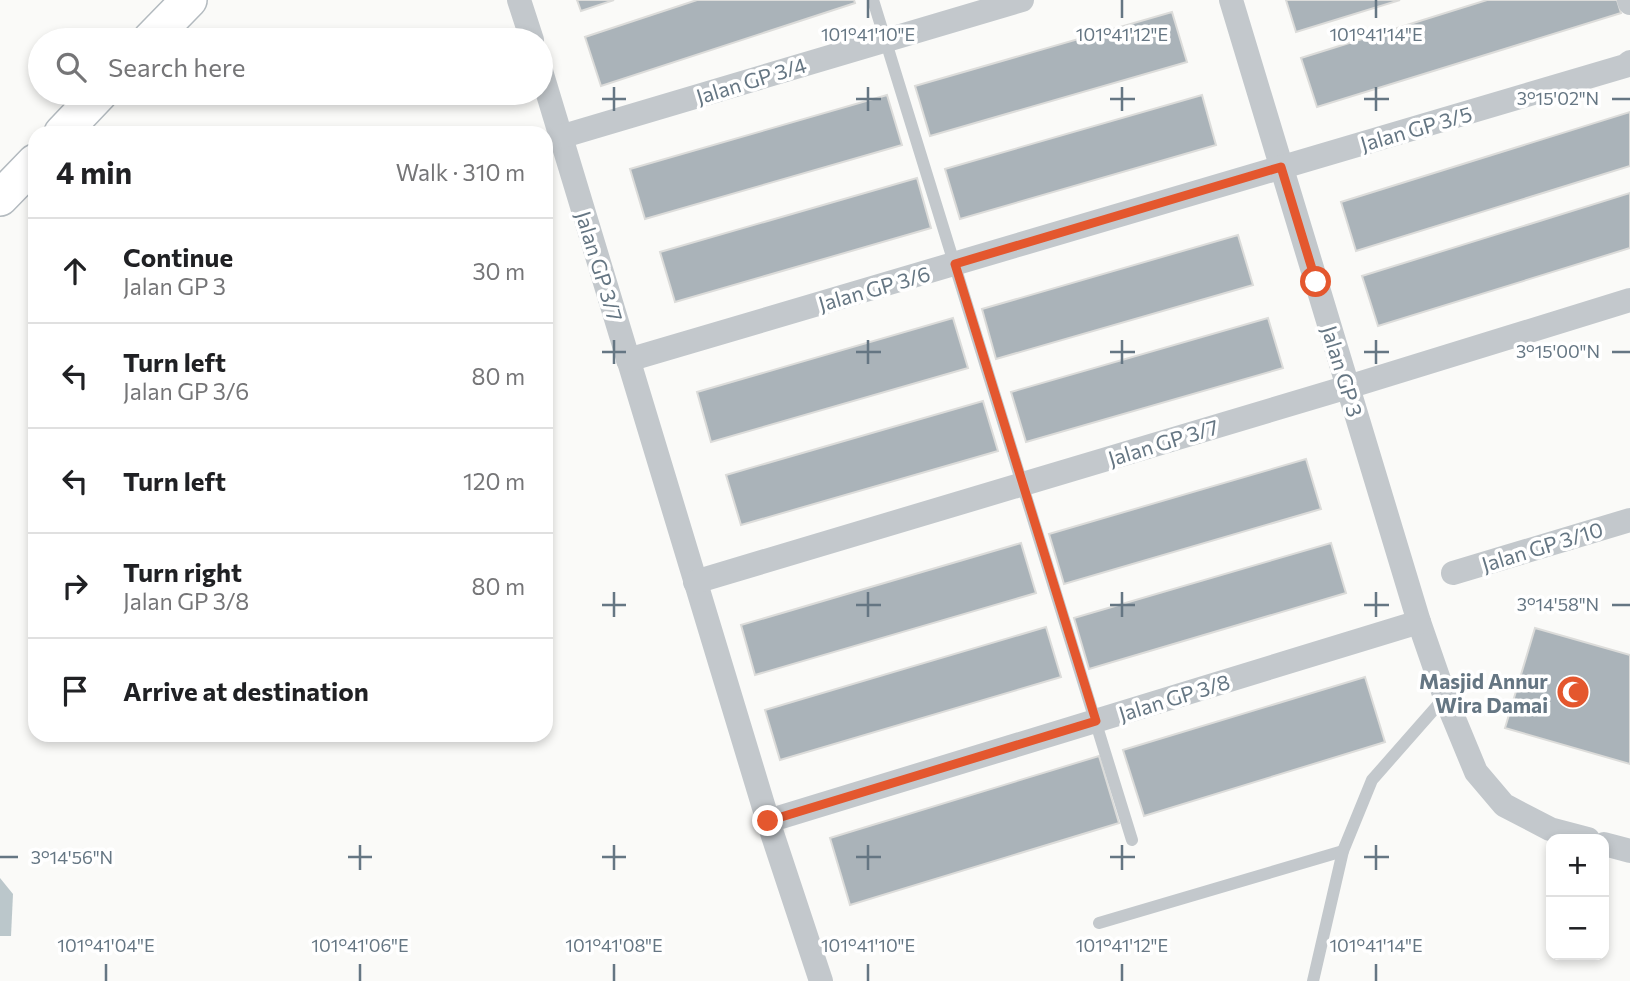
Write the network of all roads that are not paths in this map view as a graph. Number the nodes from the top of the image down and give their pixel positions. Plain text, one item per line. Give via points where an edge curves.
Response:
1 (189, 0) edge
2 (520, 0) edge
3 (873, 0) edge
4 (1021, 0) edge
5 (1231, 0) edge
6 (162, 28) edge
7 (528, 28) edge
8 (886, 40) junction
9 (1630, 62) edge
10 (89, 105) edge
11 (551, 105) edge
12 (69, 126) edge
13 (560, 137) junction
14 (1281, 167) junction
15 (28, 169) edge
16 (0, 198) edge
17 (955, 264) junction
18 (1630, 300) edge
19 (628, 360) junction
20 (1348, 387) junction
21 (1022, 484) junction
22 (1630, 520) edge
23 (1453, 573) dead end
24 (695, 582) junction
25 (1419, 622) junction
26 (1446, 697) junction
27 (1096, 721) junction
28 (768, 821) junction
29 (1569, 834) edge
30 (1132, 840) dead end
31 (1609, 845) edge
32 (1343, 851) junction
33 (1630, 851) edge
34 (1099, 923) dead end
35 (821, 981) edge
36 (1313, 981) edge

1 - 6 street
2 - 7 street
3 - 8 lane
4 - 8 street, Jalan GP 3/4
5 - 14 street, Jalan GP 3
8 - 13 street, Jalan GP 3/4
8 - 17 lane
9 - 14 street, Jalan GP 3/5
10 - 12 street
11 - 13 street, Jalan GP 3/7
13 - 19 street, Jalan GP 3/7
14 - 17 street, Jalan GP 3/6
14 - 20 street, Jalan GP 3
15 - 16 street
17 - 19 street, Jalan GP 3/6
17 - 21 lane
18 - 20 street, Jalan GP 3/7
19 - 24 street, Jalan GP 3/7
20 - 21 street, Jalan GP 3/7
20 - 25 street, Jalan GP 3
21 - 24 street, Jalan GP 3/7
21 - 27 lane
22 - 23 street, Jalan GP 3/10
24 - 28 street, Jalan GP 3/7
25 - 26 street, Jalan GP 3
25 - 27 street, Jalan GP 3/8
26 - 29 street, Jalan GP 3 via 1476,772 1503,805
26 - 32 lane via 1372,780
27 - 28 street, Jalan GP 3/8
27 - 30 lane
28 - 35 street, Jalan GP 3/7
31 - 33 street
32 - 34 lane
32 - 36 lane

